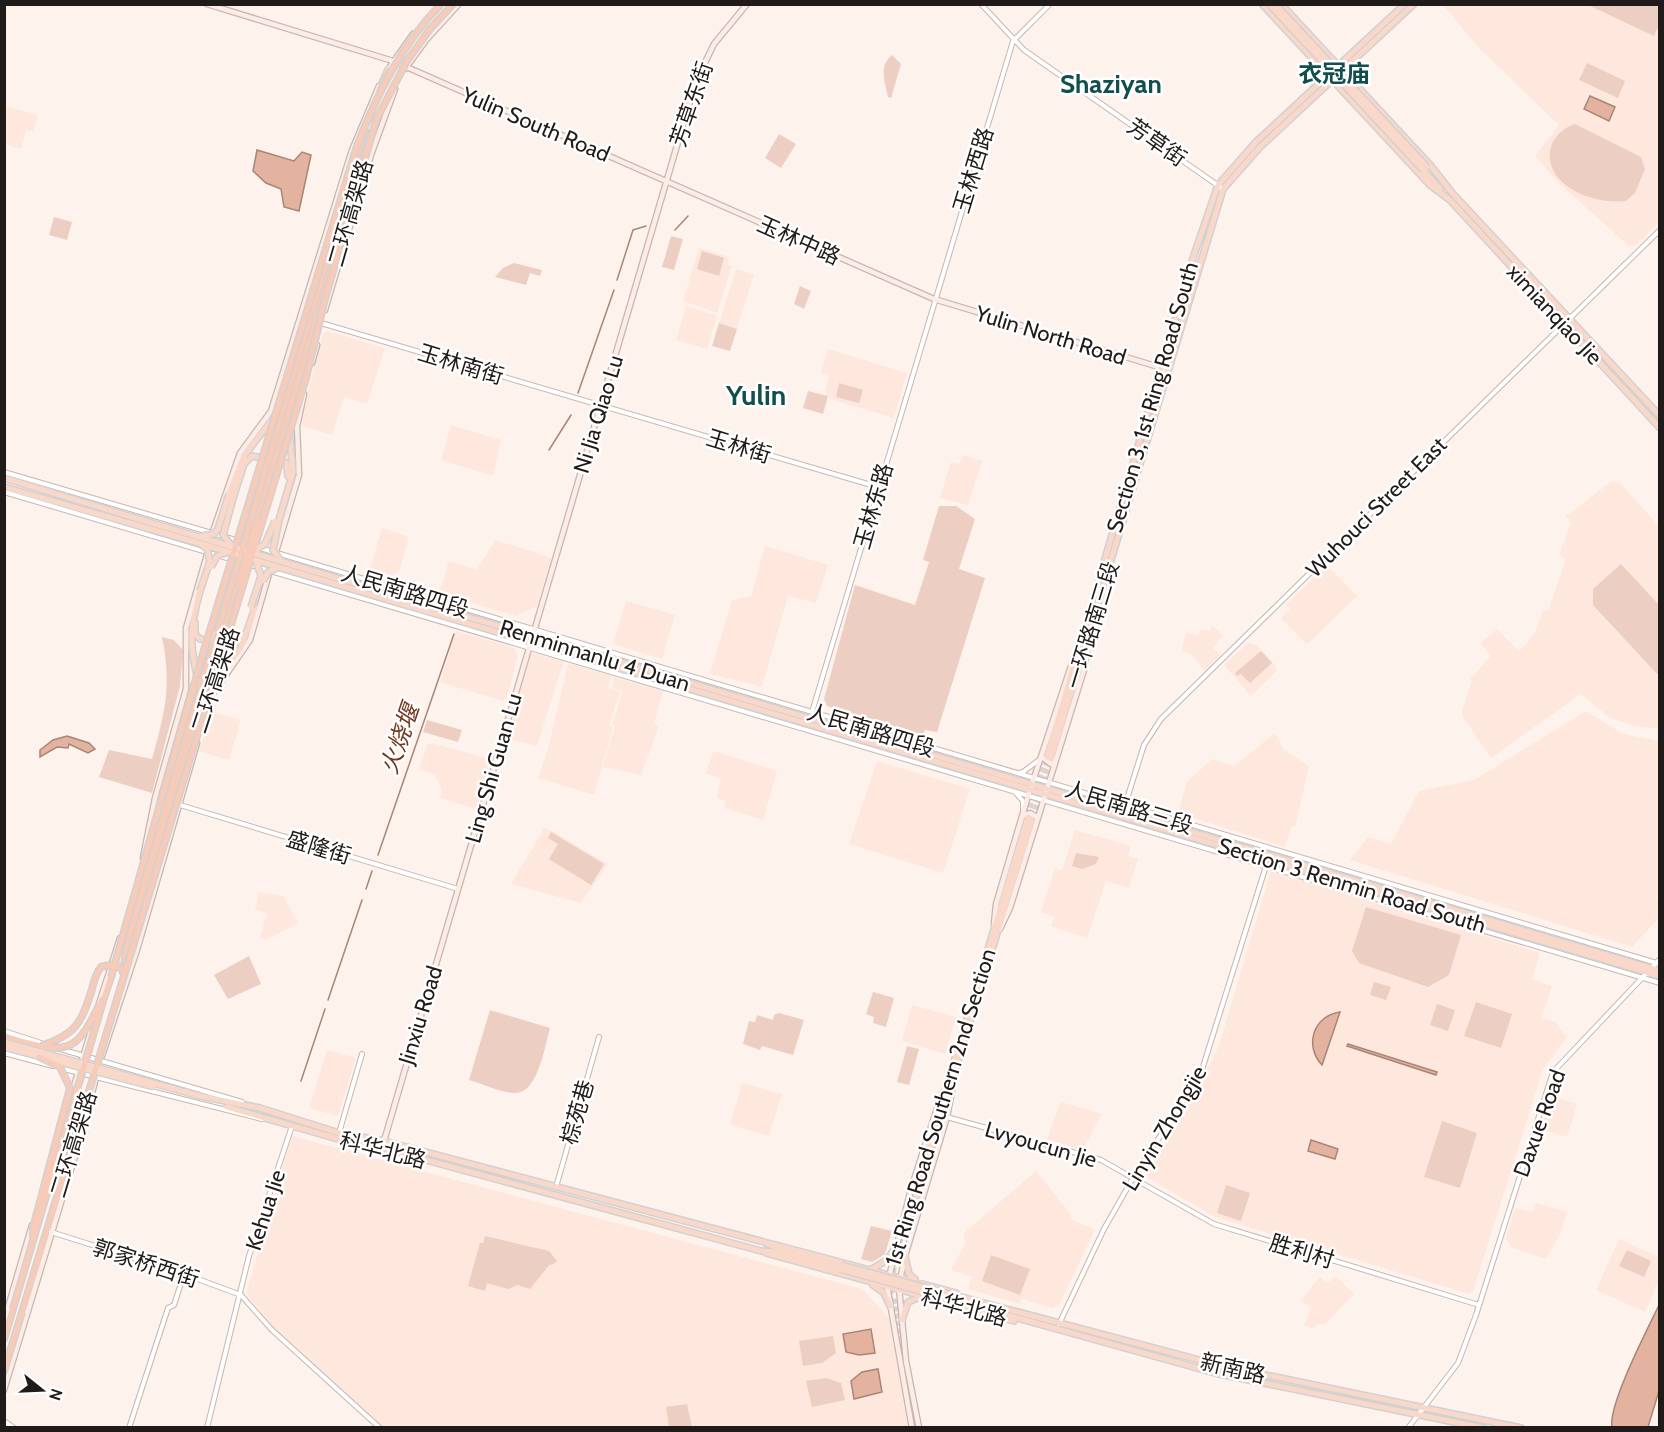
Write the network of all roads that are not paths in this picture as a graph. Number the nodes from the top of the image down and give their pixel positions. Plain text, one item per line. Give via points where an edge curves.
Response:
1 (207, 4) edge
2 (440, 4) edge
3 (453, 4) edge
4 (459, 4) edge
5 (747, 4) edge
6 (981, 4) edge
7 (1050, 4) edge
8 (1262, 4) edge
9 (1269, 4) edge
10 (1275, 4) edge
11 (1281, 4) edge
12 (1405, 4) edge
13 (1414, 4) edge
14 (1013, 41) junction
15 (393, 62) junction
16 (406, 67) junction
17 (1341, 68) junction
18 (388, 70) junction
19 (1329, 78) junction
20 (394, 92) junction
21 (371, 112) junction
22 (376, 120) junction
23 (1425, 169) junction
24 (666, 180) junction
25 (1221, 187) junction
26 (1452, 197) junction
27 (1659, 230) edge
28 (330, 240) junction
29 (318, 262) junction
30 (934, 299) junction
31 (318, 302) junction
32 (1566, 320) junction
33 (321, 323) junction
34 (294, 340) junction
35 (295, 359) junction
36 (312, 362) junction
37 (1162, 368) junction
38 (1167, 372) junction
39 (302, 375) junction
40 (297, 390) junction
41 (287, 398) junction
42 (600, 406) junction
43 (1659, 416) edge
44 (288, 419) junction
45 (1146, 419) junction
46 (1153, 421) junction
47 (269, 426) junction
48 (261, 428) junction
49 (1659, 428) edge
50 (241, 465) junction
51 (268, 471) junction
52 (4, 472) edge
53 (4, 478) edge
54 (4, 487) edge
55 (878, 487) junction
56 (4, 492) edge
57 (144, 524) junction
58 (213, 532) junction
59 (196, 539) junction
60 (232, 550) junction
61 (207, 552) junction
62 (275, 553) junction
63 (250, 555) junction
64 (282, 565) junction
65 (270, 571) junction
66 (235, 584) junction
67 (224, 628) junction
68 (192, 631) junction
69 (217, 632) junction
70 (531, 639) junction
71 (202, 688) junction
72 (812, 712) junction
73 (197, 721) junction
74 (190, 730) junction
75 (191, 744) junction
76 (182, 754) junction
77 (168, 756) junction
78 (1047, 758) junction
79 (1053, 768) junction
80 (1016, 773) junction
81 (1031, 787) junction
82 (1063, 787) junction
83 (1045, 791) junction
84 (1015, 792) junction
85 (1052, 803) junction
86 (180, 805) junction
87 (1125, 805) junction
88 (1039, 809) junction
89 (1028, 816) junction
90 (1269, 858) junction
91 (140, 870) junction
92 (458, 889) junction
93 (1658, 962) edge
94 (1648, 970) junction
95 (1659, 971) edge
96 (1659, 976) edge
97 (111, 977) junction
98 (1641, 978) junction
99 (1659, 983) edge
100 (120, 985) junction
101 (104, 998) junction
102 (4, 1031) edge
103 (4, 1036) edge
104 (599, 1036) dead end
105 (4, 1042) edge
106 (40, 1046) junction
107 (4, 1047) edge
108 (4, 1053) edge
109 (363, 1054) dead end
110 (82, 1055) junction
111 (39, 1057) junction
112 (100, 1063) junction
113 (78, 1073) junction
114 (96, 1076) junction
115 (951, 1080) junction
116 (200, 1097) junction
117 (260, 1108) junction
118 (947, 1117) junction
119 (277, 1122) junction
120 (292, 1126) junction
121 (339, 1133) junction
122 (384, 1141) junction
123 (68, 1160) junction
124 (1133, 1178) junction
125 (556, 1186) junction
126 (905, 1231) tunnel mouth
127 (51, 1232) junction
128 (898, 1236) junction
129 (764, 1242) junction
130 (909, 1242) junction
131 (33, 1246) junction
132 (761, 1251) junction
133 (893, 1251) junction
134 (905, 1256) junction
135 (841, 1267) junction
136 (873, 1270) junction
137 (184, 1274) junction
138 (889, 1274) junction
139 (900, 1277) junction
140 (919, 1282) junction
141 (872, 1283) junction
142 (886, 1287) junction
143 (940, 1288) junction
144 (899, 1290) junction
145 (241, 1295) junction
146 (922, 1297) junction
147 (949, 1297) junction
148 (937, 1301) junction
149 (1479, 1305) junction
150 (890, 1306) junction
151 (1030, 1315) junction
152 (902, 1320) junction
153 (4, 1321) edge
154 (1028, 1322) junction
155 (1060, 1323) junction
156 (1057, 1330) junction
157 (4, 1339) edge
158 (4, 1371) edge
159 (4, 1390) edge
160 (1424, 1408) junction
161 (1418, 1415) junction
162 (4, 1421) edge
163 (379, 1427) edge
164 (14, 1428) edge
165 (129, 1428) edge
166 (207, 1428) edge
167 (912, 1428) edge
168 (919, 1428) edge
169 (1408, 1428) edge
170 (1484, 1428) edge
171 (1521, 1428) edge

1 - 15 main road, Yulin South Road
2 - 15 main road
2 - 21 highway, 二环高架路, bridge via 405,49
3 - 22 highway, 二环高架路, bridge via 407,61
4 - 16 main road
5 - 24 main road, 芳草东街 via 710,51 696,81
6 - 14 street, 芳草街
7 - 14 street
8 - 19 main road, ximianqiao Jie
9 - 23 main road, bridge
10 - 23 main road, bridge
11 - 17 main road, ximianqiao Jie
12 - 17 main road
13 - 17 main road
14 - 25 street, 芳草街
14 - 30 street, 玉林西路
15 - 16 main road, Yulin South Road
15 - 18 main road
16 - 20 main road
16 - 24 main road, Yulin South Road
17 - 19 main road, Section 3, 1st Ring Road South
17 - 26 main road, ximianqiao Jie via 1431,166
18 - 28 highway via 358,147
18 - 29 main road via 358,131
19 - 25 main road, Section 3, 1st Ring Road South via 1256,142
19 - 26 main road, ximianqiao Jie via 1430,185
20 - 33 main road
20 - 39 highway via 378,121 361,170
21 - 31 highway, bridge
21 - 97 highway, 二环高架路, bridge via 342,190 267,436
22 - 31 highway, bridge
22 - 100 highway, 二环高架路, bridge via 306,378
23 - 26 main road, ximianqiao Jie
24 - 30 main road, 玉林中路
24 - 42 main road, Ni Jia Qiao Lu
25 - 37 main road, Section 3, 1st Ring Road South via 1194,255
25 - 38 main road, 一环路南三段
26 - 32 main road, ximianqiao Jie
27 - 32 street, Wuhouci Street East
28 - 29 main road
28 - 35 highway
29 - 34 main road
30 - 37 main road, Yulin North Road
30 - 55 street, 玉林东路
31 - 40 highway
31 - 41 highway
32 - 43 main road, ximianqiao Jie
32 - 49 main road, ximianqiao Jie
32 - 87 street, Wuhouci Street East via 1157,724 1144,745
33 - 36 main road
33 - 42 street, 玉林南街
34 - 35 main road
34 - 48 main road via 271,411
35 - 41 highway
36 - 39 main road
36 - 62 main road via 298,416 299,475
37 - 38 main road, Yulin North Road
37 - 45 main road, Section 3, 1st Ring Road South
38 - 46 main road, 一环路南三段
39 - 40 highway
40 - 44 highway
41 - 47 main road
41 - 51 highway
42 - 55 street, 玉林街
42 - 70 main road, Ni Jia Qiao Lu
44 - 51 highway
44 - 64 main road, bridge via 293,472 274,541
45 - 46 main road via 1150,416
45 - 78 main road, Section 3, 1st Ring Road South
46 - 78 main road, 一环路南三段 via 1089,637
47 - 48 main road
47 - 50 main road via 248,449
48 - 58 main road via 237,459
50 - 51 main road via 257,456
50 - 59 main road, bridge via 218,530
50 - 60 main road, bridge via 223,535
51 - 63 main road, bridge via 284,461 289,472 270,537
51 - 66 highway, bridge
52 - 58 street, 人民南路四段
53 - 57 main road
54 - 57 main road
55 - 72 street, 玉林东路
56 - 61 street, 人民南路四段
57 - 59 main road, Renminnanlu 4 Duan, bridge
58 - 61 main road
58 - 62 street, 人民南路四段
59 - 60 main road, Renminnanlu 4 Duan, bridge
59 - 68 main road, bridge via 207,549 210,561
60 - 63 main road, Renminnanlu 4 Duan, bridge
60 - 68 main road, bridge via 214,561
61 - 65 street, 人民南路四段
61 - 77 main road via 187,624 186,689
62 - 65 main road
62 - 70 street, 人民南路四段
63 - 64 main road, Renminnanlu 4 Duan, bridge
63 - 67 main road, bridge via 258,563 261,576 236,646 223,643
64 - 70 main road, Renminnanlu 4 Duan, bridge
64 - 71 main road, bridge via 266,575 238,652
65 - 70 street, 人民南路四段
65 - 73 main road via 250,640
66 - 67 highway
66 - 69 highway
67 - 71 highway
68 - 69 main road via 205,641
68 - 71 main road via 191,655
69 - 71 highway
70 - 72 street, 人民南路四段
70 - 81 main road, Renminnanlu 4 Duan
70 - 84 street, 人民南路四段
70 - 92 main road, Ling Shi Guan Lu
71 - 73 highway
71 - 74 highway
72 - 80 street, 人民南路四段
73 - 74 highway
73 - 75 main road
73 - 86 main road via 195,755
74 - 75 main road
74 - 76 highway
74 - 77 main road
74 - 91 main road
75 - 86 main road via 177,788
76 - 97 highway, bridge
76 - 100 highway, bridge via 127,946
77 - 91 main road
78 - 79 main road, 1st Ring Road Southern 2nd Section
78 - 80 street
78 - 81 main road, 1st Ring Road Southern 2nd Section
79 - 82 street via 1053,776
79 - 83 main road, 1st Ring Road Southern 2nd Section
80 - 81 street, 人民南路四段
81 - 83 main road, Renminnanlu 4 Duan
81 - 83 street, 人民南路四段
81 - 84 street, 人民南路四段
81 - 89 main road, 1st Ring Road Southern 2nd Section
82 - 83 street, 人民南路三段
82 - 87 street, 人民南路三段
83 - 85 street
83 - 88 main road, 1st Ring Road Southern 2nd Section
83 - 90 main road, Section 3 Renmin Road South
84 - 89 street
85 - 88 street
85 - 90 street
86 - 92 street, 盛隆街
86 - 112 main road
87 - 90 street, 人民南路三段
88 - 89 main road, 1st Ring Road Southern 2nd Section
89 - 115 main road, 1st Ring Road Southern 2nd Section
89 - 115 main road, 1st Ring Road Southern 2nd Section via 1000,929
90 - 93 street, 人民南路三段
90 - 94 main road, Section 3 Renmin Road South
90 - 98 street
90 - 124 street, Linyin Zhongjie via 1201,1073
91 - 110 main road
92 - 122 main road, Jinxiu Road
93 - 94 street, Daxue Road
94 - 95 main road, Section 3 Renmin Road South
94 - 96 main road, Section 3 Renmin Road South
94 - 98 street, Daxue Road
97 - 101 highway, 二环高架路
98 - 99 street
98 - 149 street, Daxue Road via 1553,1072
100 - 123 highway, 二环高架路, bridge
101 - 106 highway, bridge via 77,1041 60,1049
101 - 131 highway, 二环高架路, bridge
102 - 110 street
103 - 106 highway
104 - 125 street, 棕苑巷
105 - 116 main road, bridge
106 - 123 highway, bridge via 75,1028 101,966 114,964 123,970 123,987
107 - 111 main road, 科华北路, bridge
108 - 113 street
109 - 121 street
110 - 112 street
110 - 113 main road
111 - 116 main road, 科华北路, bridge
111 - 131 highway, bridge via 60,1067 70,1088 33,1228
112 - 114 main road
112 - 117 street
113 - 114 street
113 - 153 main road
114 - 119 street
114 - 127 main road
115 - 118 main road, 1st Ring Road Southern 2nd Section
115 - 126 main road
115 - 128 main road, 1st Ring Road Southern 2nd Section via 934,1114
116 - 117 main road, 科华北路
116 - 119 main road, 科华北路
117 - 121 main road, 科华北路
118 - 124 street, Lvyoucun Jie via 1101,1160
118 - 130 main road, 1st Ring Road Southern 2nd Section
119 - 120 main road, 科华北路
120 - 132 main road, 科华北路
120 - 145 street, Kehua Jie via 249,1256
121 - 122 main road, 科华北路
122 - 125 main road, 科华北路
123 - 158 highway, 二环高架路, bridge
124 - 149 street, 胜利村 via 1214,1224
124 - 155 street, Linyin Zhongjie
125 - 129 main road, 科华北路
127 - 137 street, 郭家桥西街
127 - 159 main road
128 - 130 main road via 901,1242
128 - 133 main road, 1st Ring Road Southern 2nd Section
129 - 135 main road, 科华北路
129 - 136 main road, 科华北路
130 - 134 main road, 1st Ring Road Southern 2nd Section
131 - 157 highway, 二环高架路, bridge
132 - 135 main road, 科华北路
132 - 141 main road, 科华北路
133 - 136 main road
133 - 138 main road, 1st Ring Road Southern 2nd Section
134 - 139 main road, 1st Ring Road Southern 2nd Section
134 - 140 main road via 909,1274
135 - 147 main road, 科华北路, bridge
136 - 138 main road, 科华北路
136 - 141 main road via 881,1279
137 - 145 street, 郭家桥西街
137 - 165 street via 174,1305 168,1308
138 - 139 main road, 科华北路
138 - 142 main road, 1st Ring Road Southern 2nd Section
139 - 140 main road, 科华北路
139 - 144 main road, 1st Ring Road Southern 2nd Section
140 - 143 main road, 科华北路
141 - 142 main road, 科华北路
141 - 150 main road via 884,1293
142 - 144 main road, 科华北路
142 - 150 main road
143 - 148 main road via 930,1292 930,1297
143 - 151 main road, 科华北路
144 - 146 main road, 科华北路
144 - 152 main road, 1st Ring Road Southern 2nd Section
145 - 163 street via 272,1330
145 - 166 street, Kehua Jie
146 - 148 main road, 科华北路
146 - 152 main road via 908,1302
147 - 151 main road, 新南路
147 - 154 main road, 新南路
148 - 154 main road, 科华北路 via 1003,1320
149 - 160 street, Daxue Road via 1458,1363
150 - 167 main road
151 - 155 main road, 新南路
152 - 168 main road, 1st Ring Road Southern 2nd Section
154 - 156 main road, 新南路
155 - 156 street, Linyin Zhongjie
155 - 160 main road, 新南路 via 1218,1365
156 - 161 main road, 新南路 via 1215,1373
160 - 161 street, Daxue Road
160 - 171 main road, 新南路
161 - 169 street, Daxue Road
161 - 170 main road, 新南路
162 - 164 street

